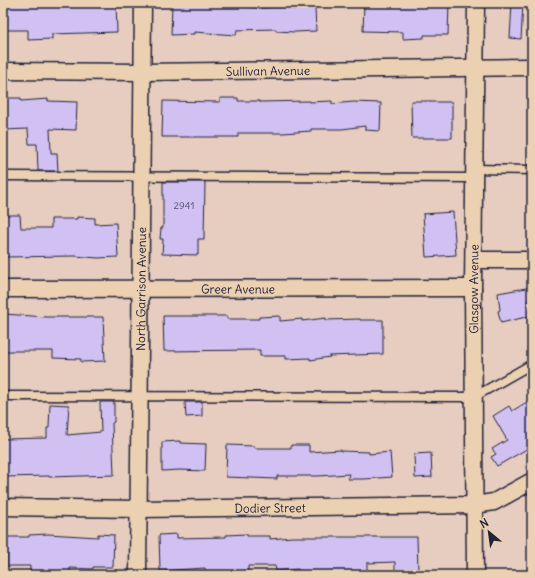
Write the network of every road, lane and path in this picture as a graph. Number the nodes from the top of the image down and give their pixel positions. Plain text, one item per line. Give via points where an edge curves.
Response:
1 (143, 3) edge
2 (476, 3) edge
3 (476, 67) junction
4 (532, 67) edge
5 (3, 71) edge
6 (143, 72) junction
7 (532, 170) edge
8 (475, 174) junction
9 (3, 176) edge
10 (142, 176) junction
11 (474, 260) junction
12 (532, 260) edge
13 (473, 288) junction
14 (3, 289) edge
15 (141, 289) junction
16 (532, 364) edge
17 (3, 396) edge
18 (140, 396) junction
19 (474, 397) junction
20 (532, 481) edge
21 (475, 505) junction
22 (3, 507) edge
23 (138, 509) junction
24 (138, 575) edge
25 (475, 575) edge

1 - 6 street, North Garrison Avenue
2 - 3 street, Glasgow Avenue
3 - 4 street, Sullivan Avenue
3 - 6 street, Sullivan Avenue
3 - 8 street, Glasgow Avenue
5 - 6 street, Sullivan Avenue
6 - 10 street, North Garrison Avenue
7 - 8 lane
8 - 10 lane
8 - 11 street, Glasgow Avenue
9 - 10 lane
10 - 15 street, North Garrison Avenue
11 - 12 street
11 - 13 street, Glasgow Avenue
13 - 15 street, Greer Avenue
13 - 19 street, Glasgow Avenue
14 - 15 street, Greer Avenue
15 - 18 street, North Garrison Avenue
16 - 19 lane
17 - 18 lane
18 - 19 lane
18 - 23 street, North Garrison Avenue
19 - 21 street, Glasgow Avenue
20 - 21 street, Dodier Street via 494,502
21 - 23 street, Dodier Street
21 - 25 street, Glasgow Avenue
22 - 23 street, Dodier Street
23 - 24 street, North Garrison Avenue

